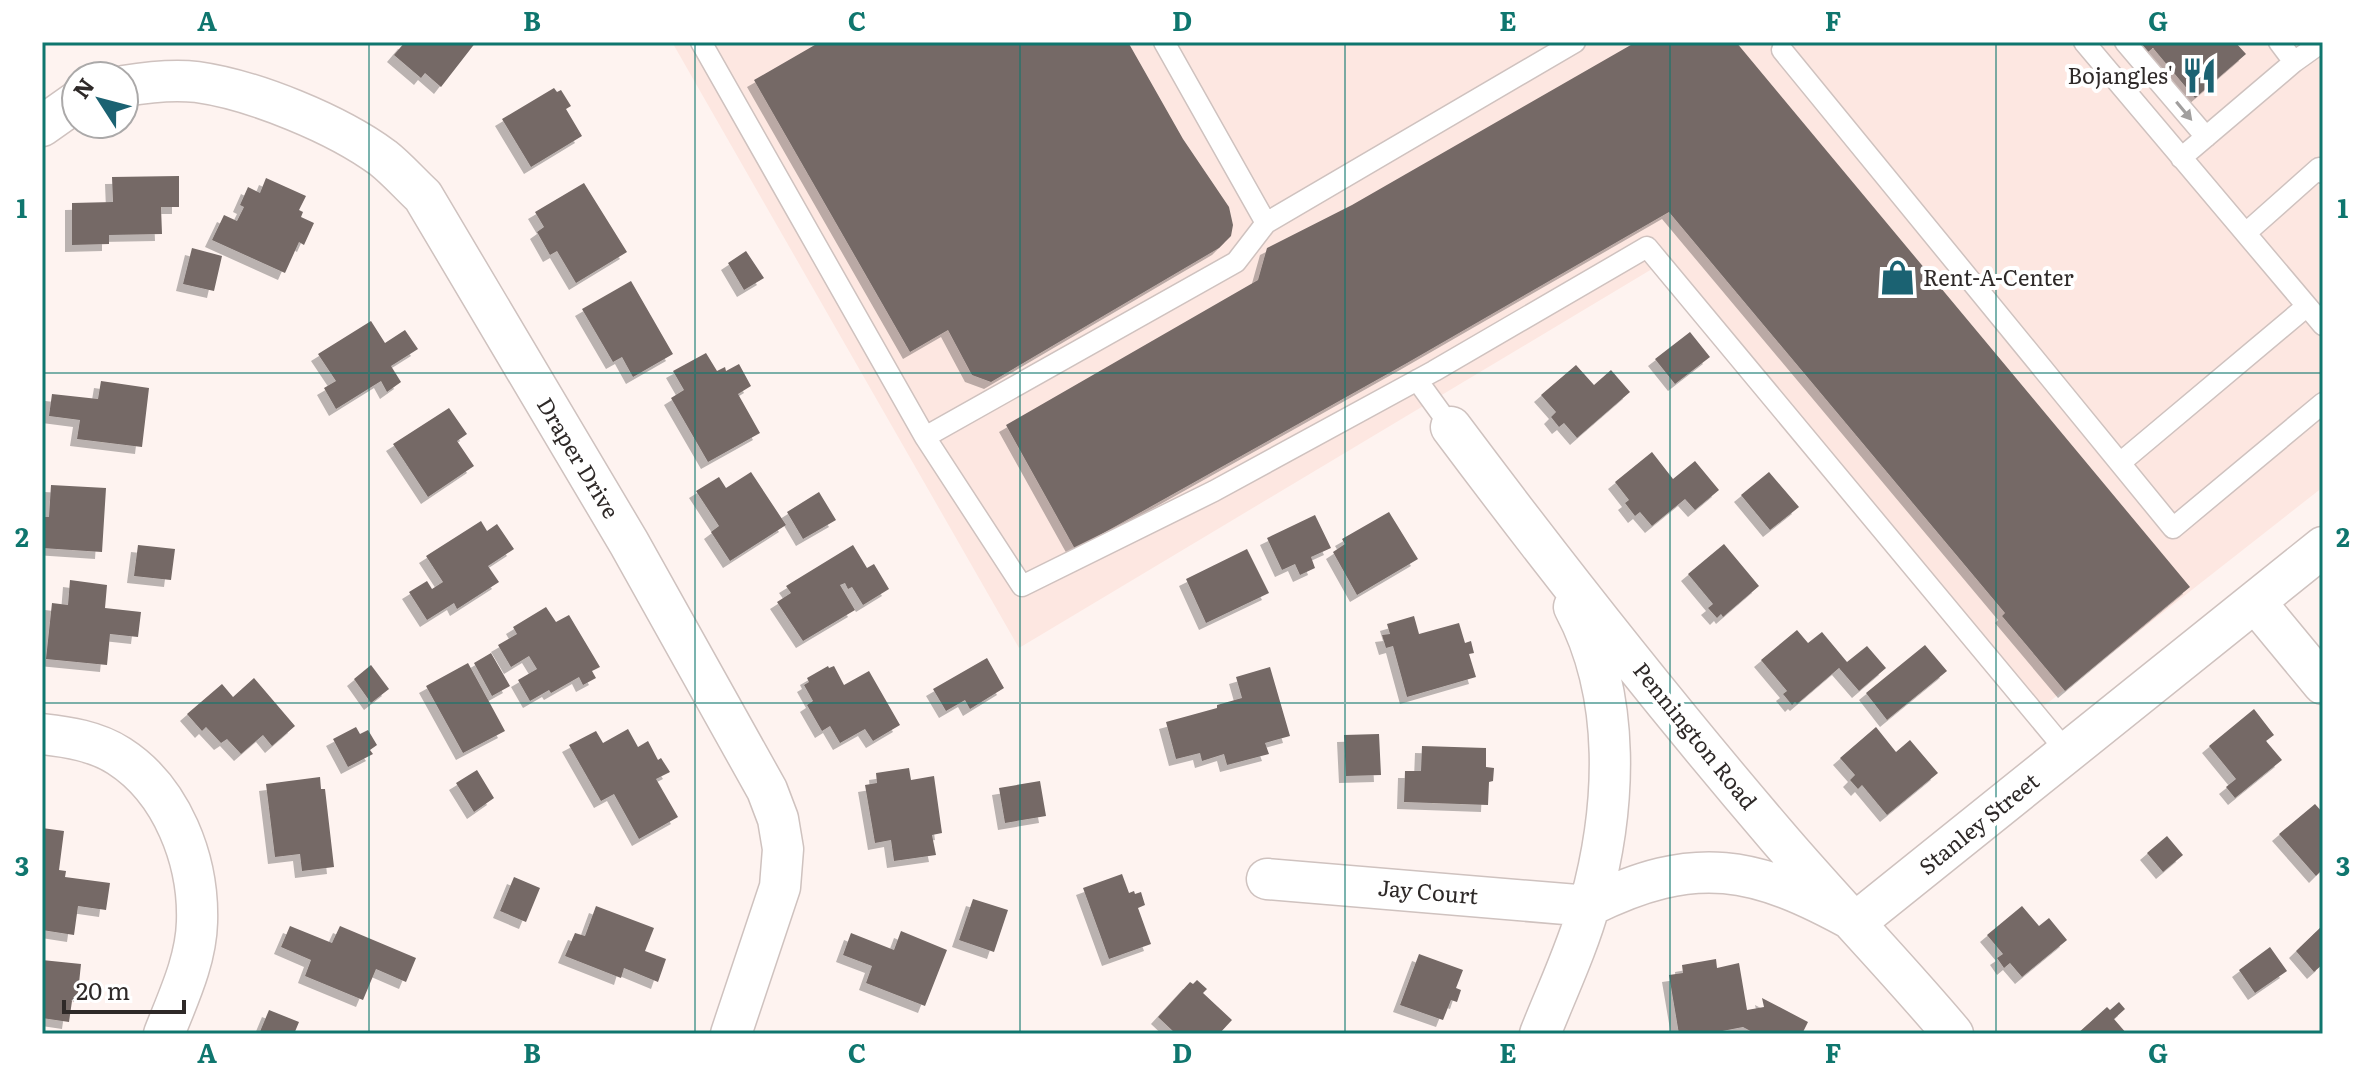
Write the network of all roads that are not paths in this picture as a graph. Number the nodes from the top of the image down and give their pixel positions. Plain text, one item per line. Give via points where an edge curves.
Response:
1 (701, 42) edge
2 (1164, 42) edge
3 (1575, 42) edge
4 (2084, 42) edge
5 (2125, 42) edge
6 (2279, 42) edge
7 (2322, 42) edge
8 (1783, 45) edge
9 (2294, 62) junction
10 (140, 84) edge
11 (60, 113) edge
12 (42, 126) edge
13 (2206, 137) junction
14 (2181, 158) junction
15 (2322, 169) edge
16 (1266, 223) junction
17 (2247, 232) junction
18 (2307, 306) junction
19 (2323, 325) edge
20 (1417, 380) junction
21 (2323, 403) edge
22 (1451, 427) joint
23 (925, 437) junction
24 (2120, 463) junction
25 (2323, 547) edge
26 (1546, 555) junction
27 (2256, 603) junction
28 (2323, 684) edge
29 (42, 734) edge
30 (2068, 753) junction
31 (1267, 879) dead end
32 (1589, 906) junction
33 (1856, 922) junction
34 (164, 1034) edge
35 (731, 1034) edge
36 (1540, 1034) edge
37 (1953, 1034) edge

1 - 23 lane
2 - 16 lane
3 - 16 lane
4 - 14 lane
5 -> 13 lane
6 - 9 lane
7 - 9 lane
8 - 24 lane
9 - 13 lane
10 - 35 street, Draper Drive via 195,82 232,89 304,115 385,160 423,196 629,543 767,790 778,819 783,849 780,887
11 - 12 street
13 - 14 lane
14 - 17 lane
15 - 17 lane
16 - 23 lane via 1236,262
17 - 18 lane
18 - 19 lane
18 - 24 lane
20 - 22 lane
20 - 23 lane via 1214,491 1022,586
20 - 30 lane via 1647,247
21 - 24 lane via 2173,528
22 - 26 street, Pennington Road
25 - 27 street, Stanley Street
26 - 32 street via 1577,612 1600,673 1607,712 1609,791 1604,844
26 - 33 street, Pennington Road via 1776,836
27 - 28 street
27 - 30 street, Stanley Street
29 - 34 street via 77,738 117,754 145,776 184,841 195,881 197,923 190,965
30 - 33 street, Stanley Street
31 - 32 street, Jay Court
32 - 33 street via 1658,878 1741,874 1782,884
32 - 36 street
33 - 37 street, Pennington Road

